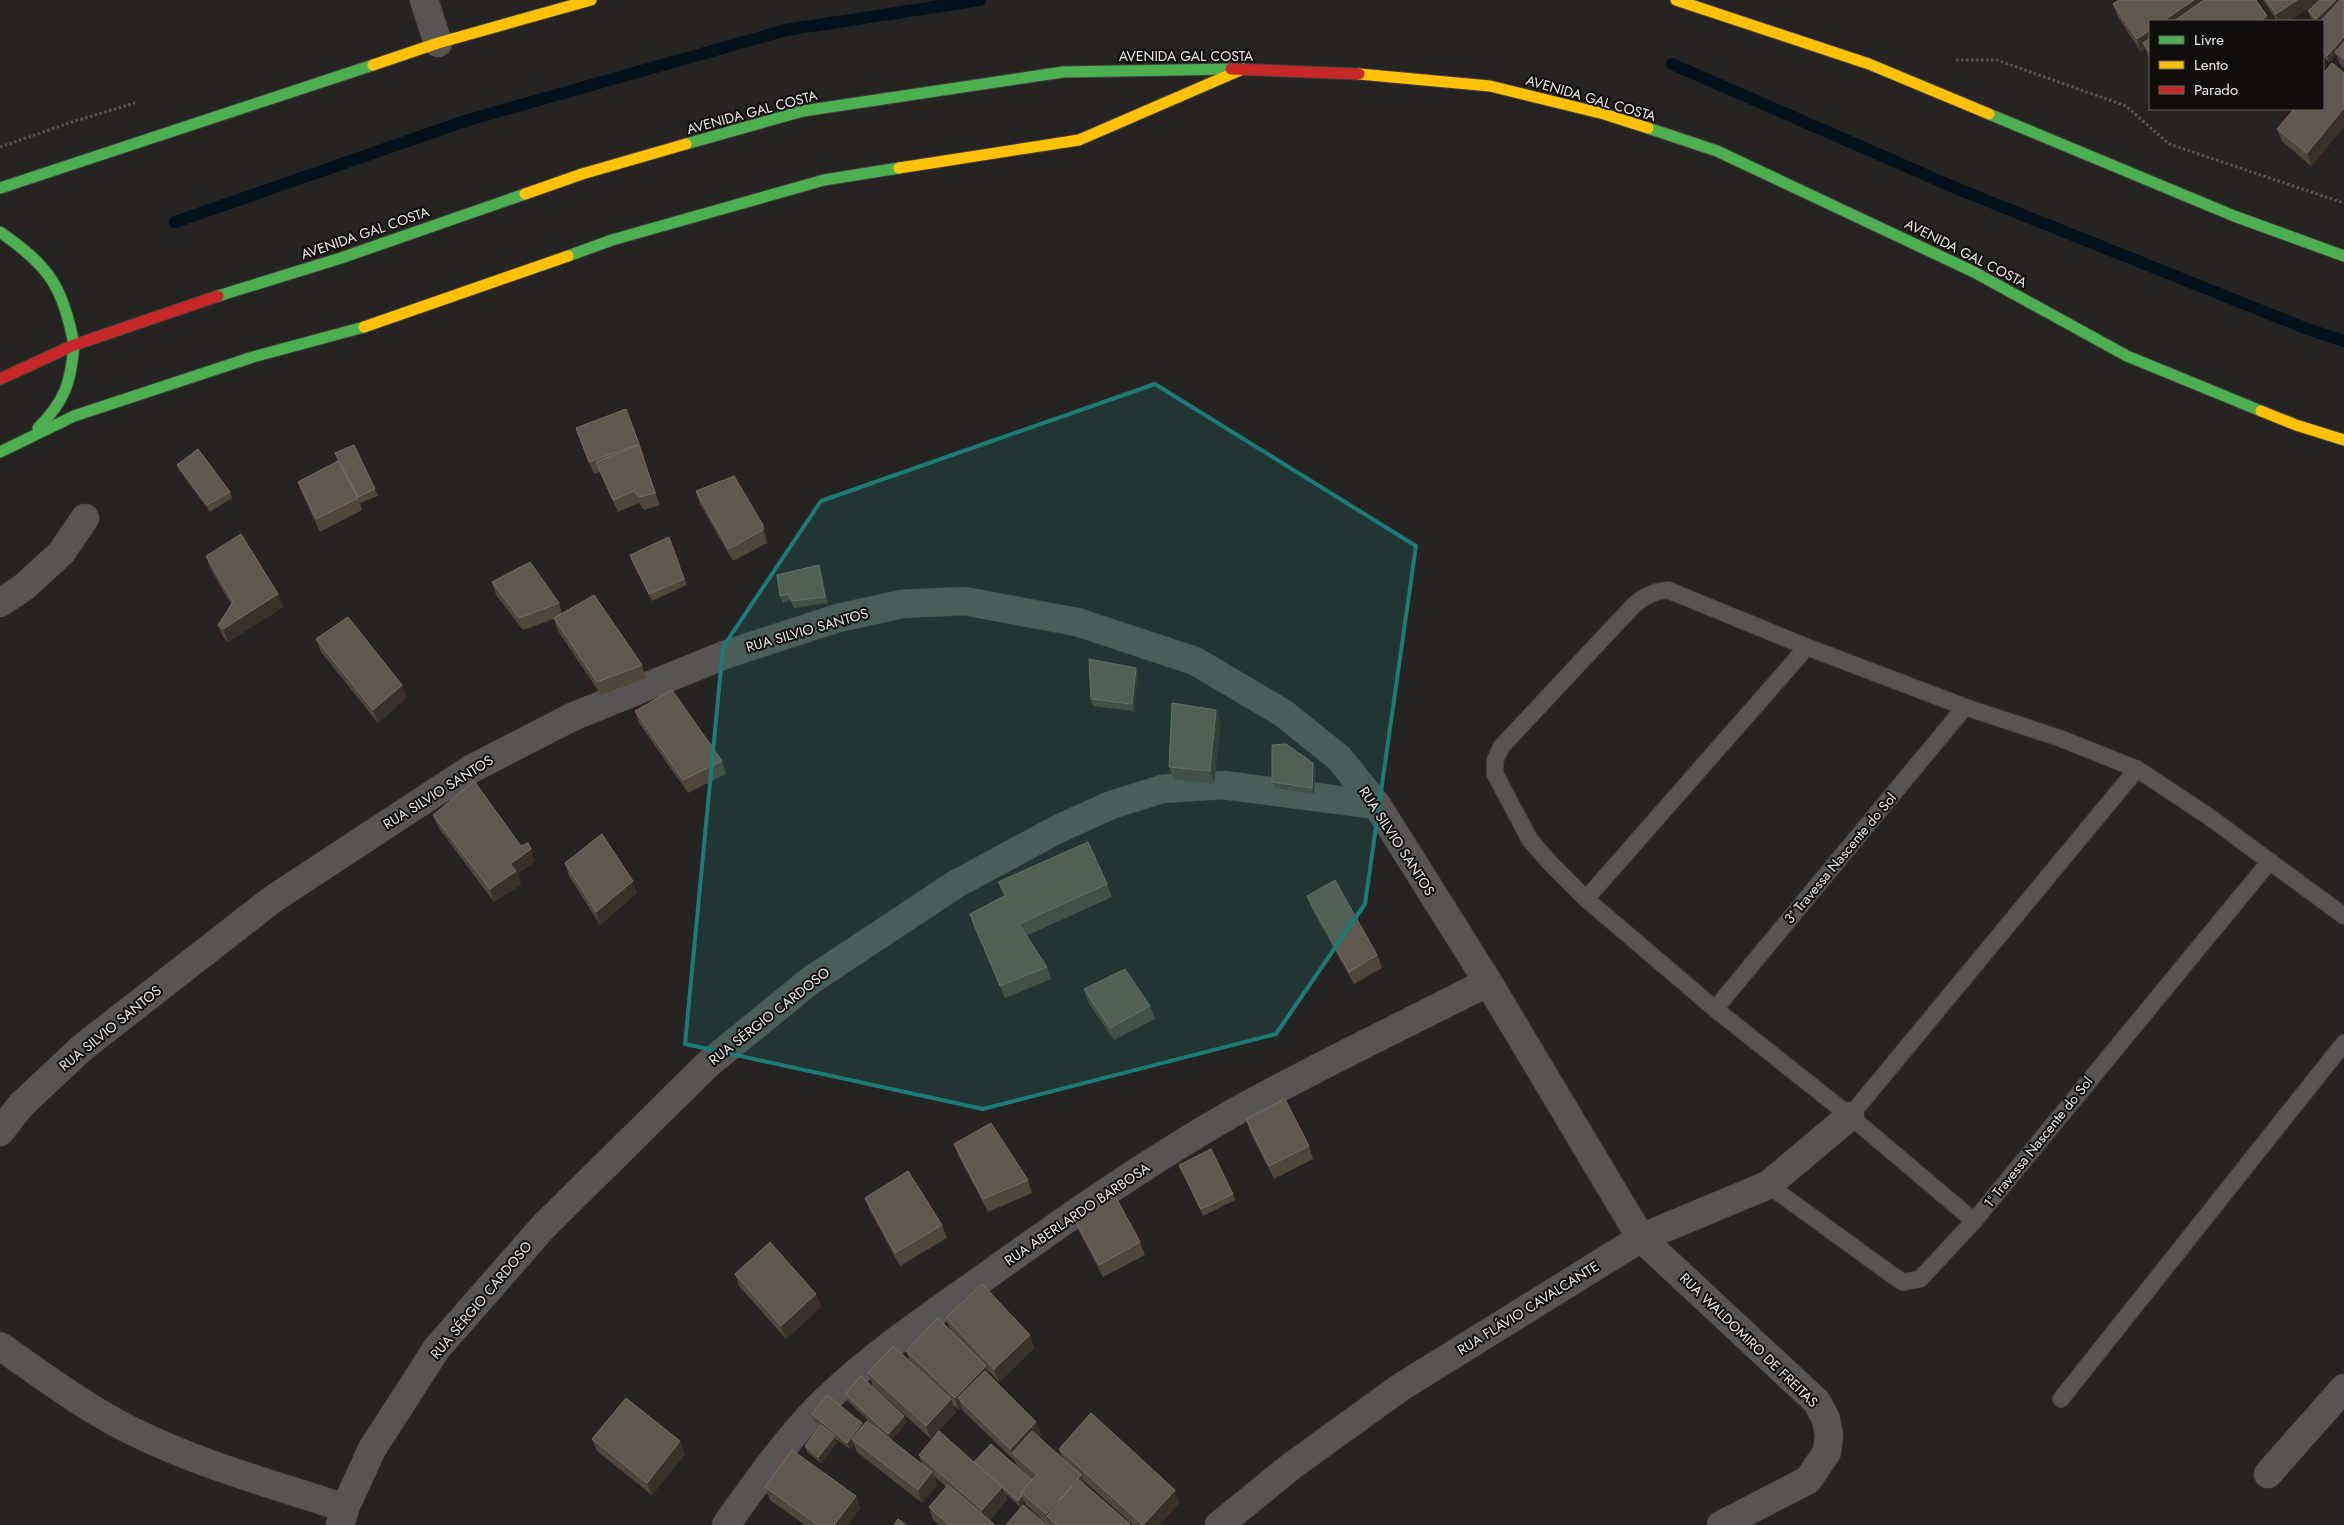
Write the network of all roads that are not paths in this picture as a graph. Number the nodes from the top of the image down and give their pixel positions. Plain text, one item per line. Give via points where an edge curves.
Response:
1 (424, 0) edge
2 (591, 0) edge
3 (1676, 0) edge
4 (438, 43) junction
5 (1243, 69) junction
6 (0, 188) edge
7 (0, 232) edge
8 (2344, 256) edge
9 (74, 345) junction
10 (0, 378) edge
11 (28, 438) junction
12 (2344, 440) edge
13 (0, 452) edge
14 (85, 518) dead end
15 (0, 603) edge
16 (1807, 647) junction
17 (1965, 707) junction
18 (2137, 768) junction
19 (1377, 805) junction
20 (2270, 861) junction
21 (1586, 899) junction
22 (2344, 916) edge
23 (1488, 982) junction
24 (1715, 1009) junction
25 (2344, 1043) edge
26 (1850, 1116) junction
27 (0, 1132) edge
28 (1768, 1185) junction
29 (1974, 1221) junction
30 (1641, 1238) junction
31 (0, 1346) edge
32 (2344, 1388) edge
33 (2062, 1399) dead end
34 (2268, 1474) dead end
35 (343, 1517) edge
36 (726, 1525) edge
37 (1219, 1525) edge
38 (1721, 1525) edge

1 - 4 street
2 - 4 main road
3 - 8 main road via 1869,64 2234,216
4 - 6 main road
5 - 9 main road, AVENIDA GAL COSTA via 1063,72 803,111 582,174 341,258
5 - 11 main road via 1079,140 824,180 612,240 384,321 244,360 74,416
5 - 12 main road, AVENIDA GAL COSTA via 1374,75 1490,86 1604,114 1717,151 1974,272 2127,356 2296,425
7 - 9 main road via 33,255 51,276 63,298
9 - 10 main road, AVENIDA GAL COSTA
9 - 11 main road via 70,384 64,399
11 - 13 main road
14 - 15 street via 61,553 24,587
16 - 17 lane
16 - 21 lane
16 - 21 lane via 1668,590 1658,590 1634,605 1502,748 1495,762 1495,774 1530,840
17 - 18 lane
17 - 24 lane, 3ª Travessa Nascente do Sol
18 - 20 lane
18 - 26 lane
19 - 23 street, RUA SILVIO SANTOS
19 - 27 street, RUA SILVIO SANTOS via 1339,758 1283,713 1195,661 1077,622 964,601 902,604 838,618 726,654 572,717 471,769 265,905 83,1047 21,1106
19 - 35 street, RUA SÉRGIO CARDOSO via 1223,785 1162,789 1058,829 956,884 811,980 708,1064 543,1226 437,1348 372,1449
20 - 22 lane
20 - 29 lane, 1ª Travessa Nascente do Sol
21 - 24 lane
23 - 30 street, RUA SILVIO SANTOS
23 - 36 street, RUA ABERLARDO BARBOSA via 1219,1122 1116,1186 893,1342 828,1398 752,1488
24 - 26 lane
25 - 33 lane
26 - 28 street, RUA FLÁVIO CAVALCANTE
26 - 29 lane
28 - 29 lane, 1ª Travessa Nascente do Sol via 1903,1282 1920,1279
28 - 30 street, RUA FLÁVIO CAVALCANTE
30 - 37 street, RUA FLÁVIO CAVALCANTE via 1401,1387 1293,1465
30 - 38 street, RUA WALDOMIRO DE FREITAS via 1817,1402 1826,1419 1829,1435 1827,1452 1808,1480
31 - 35 street via 63,1390 134,1432
32 - 34 street

